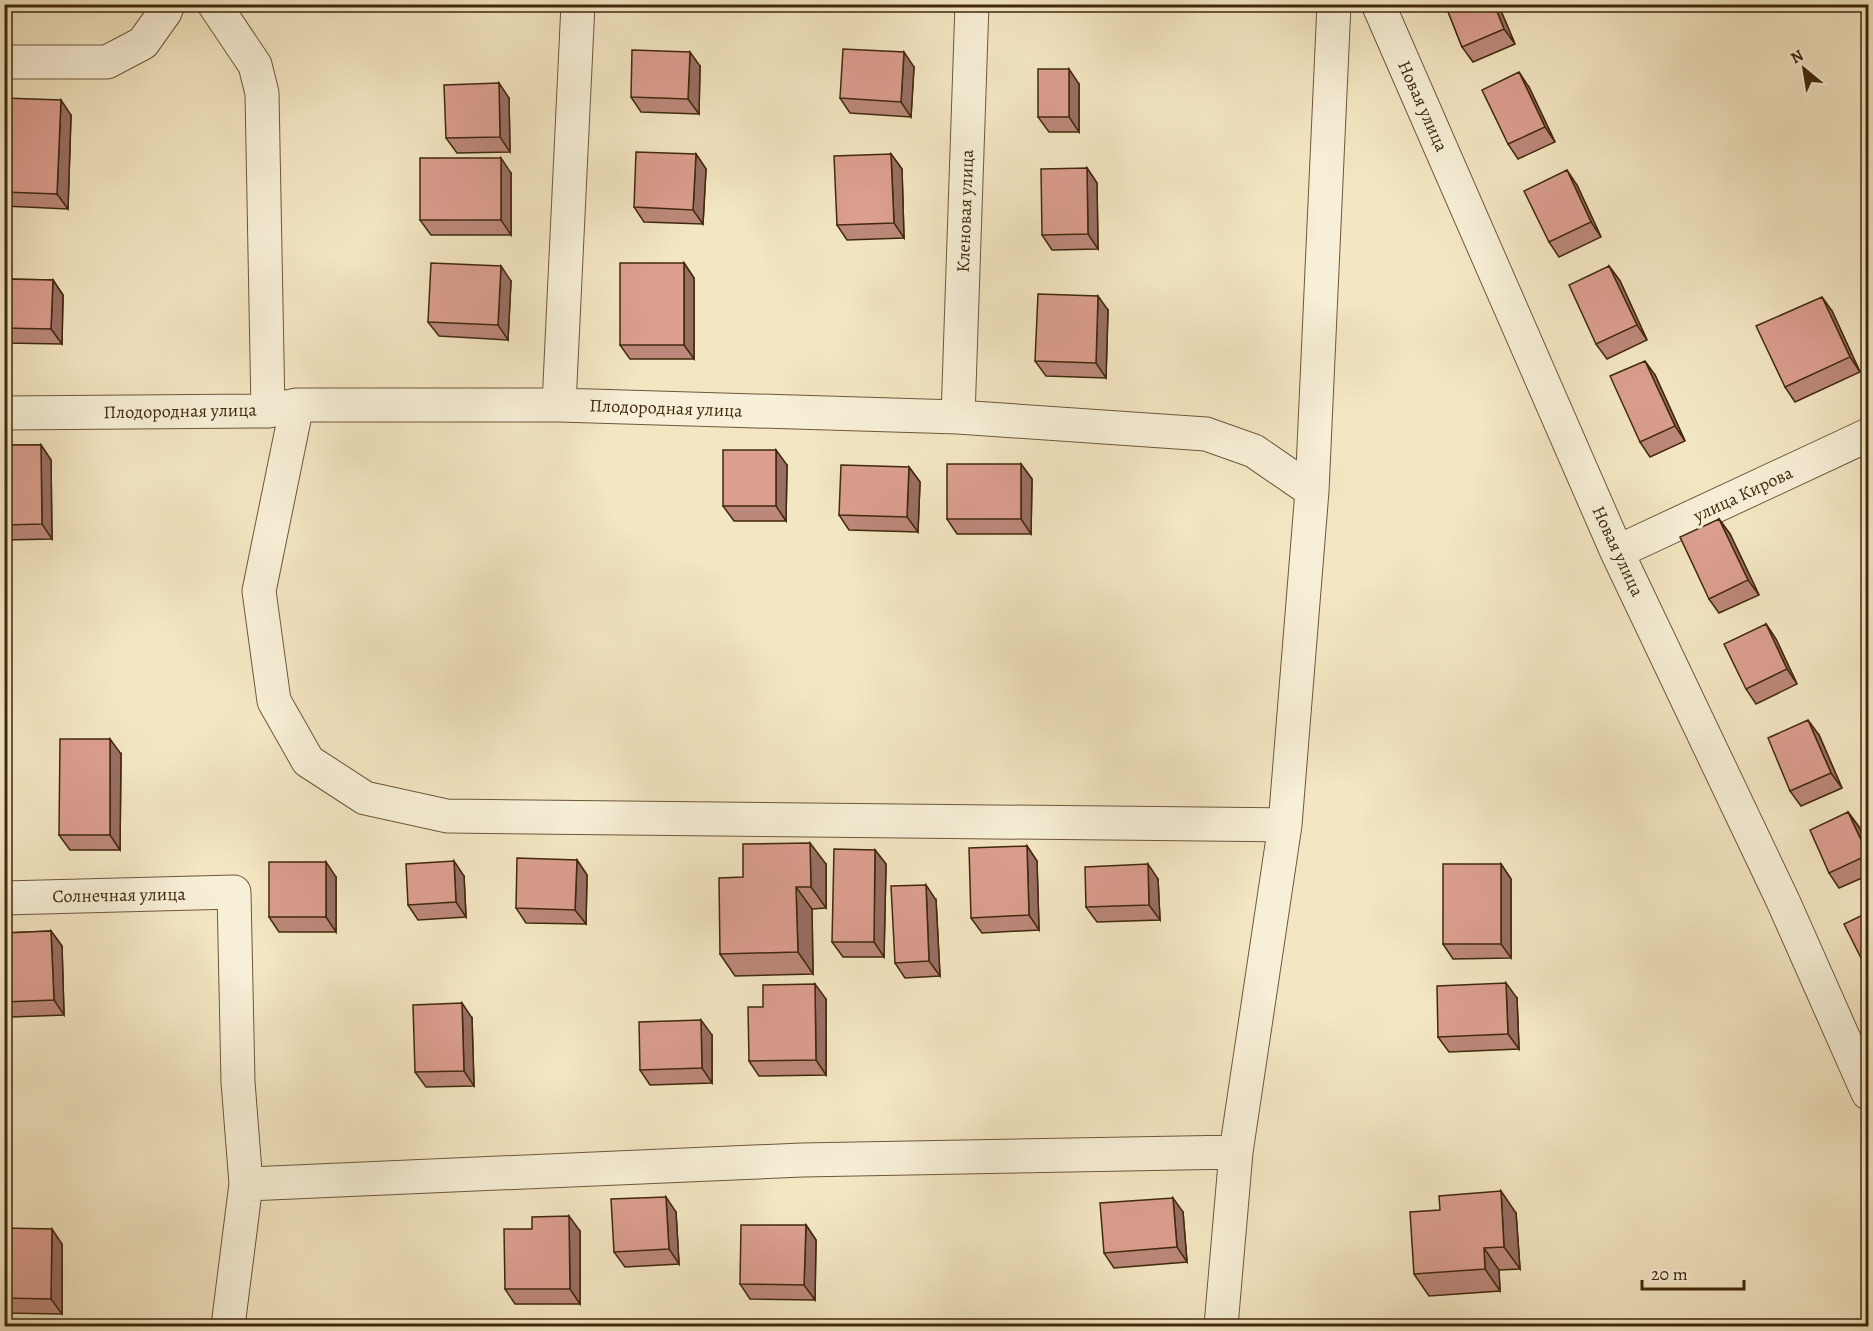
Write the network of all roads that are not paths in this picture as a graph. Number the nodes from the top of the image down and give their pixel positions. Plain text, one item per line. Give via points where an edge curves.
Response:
1 (168, 4) edge
2 (214, 4) edge
3 (578, 4) edge
4 (972, 4) edge
5 (1334, 4) edge
6 (1378, 4) edge
7 (4, 62) edge
8 (559, 405) junction
9 (282, 408) junction
10 (4, 413) edge
11 (958, 417) junction
12 (1869, 435) edge
13 (1312, 491) junction
14 (1617, 552) junction
15 (1285, 825) junction
16 (4, 898) edge
17 (1869, 1093) edge
18 (1236, 1152) junction
19 (246, 1184) junction
20 (228, 1326) edge
21 (1221, 1326) edge

1 - 7 street via 143,43 107,62
2 - 9 street via 255,65 262,93
3 - 8 street
4 - 11 street, Кленовая улица
5 - 13 street
6 - 14 street, Новая улица
8 - 9 street, Плодородная улица
8 - 11 street, Плодородная улица
9 - 10 street, Плодородная улица
9 - 15 street via 259,591 274,701 308,761 365,798 447,816
11 - 13 street, Плодородная улица via 1206,434 1254,451
12 - 14 street, улица Кирова
13 - 15 street
14 - 17 street, Новая улица via 1778,890
15 - 18 street
16 - 19 street, Солнечная улица via 234,892 238,1082
18 - 19 street via 801,1160
18 - 21 street
19 - 20 street

